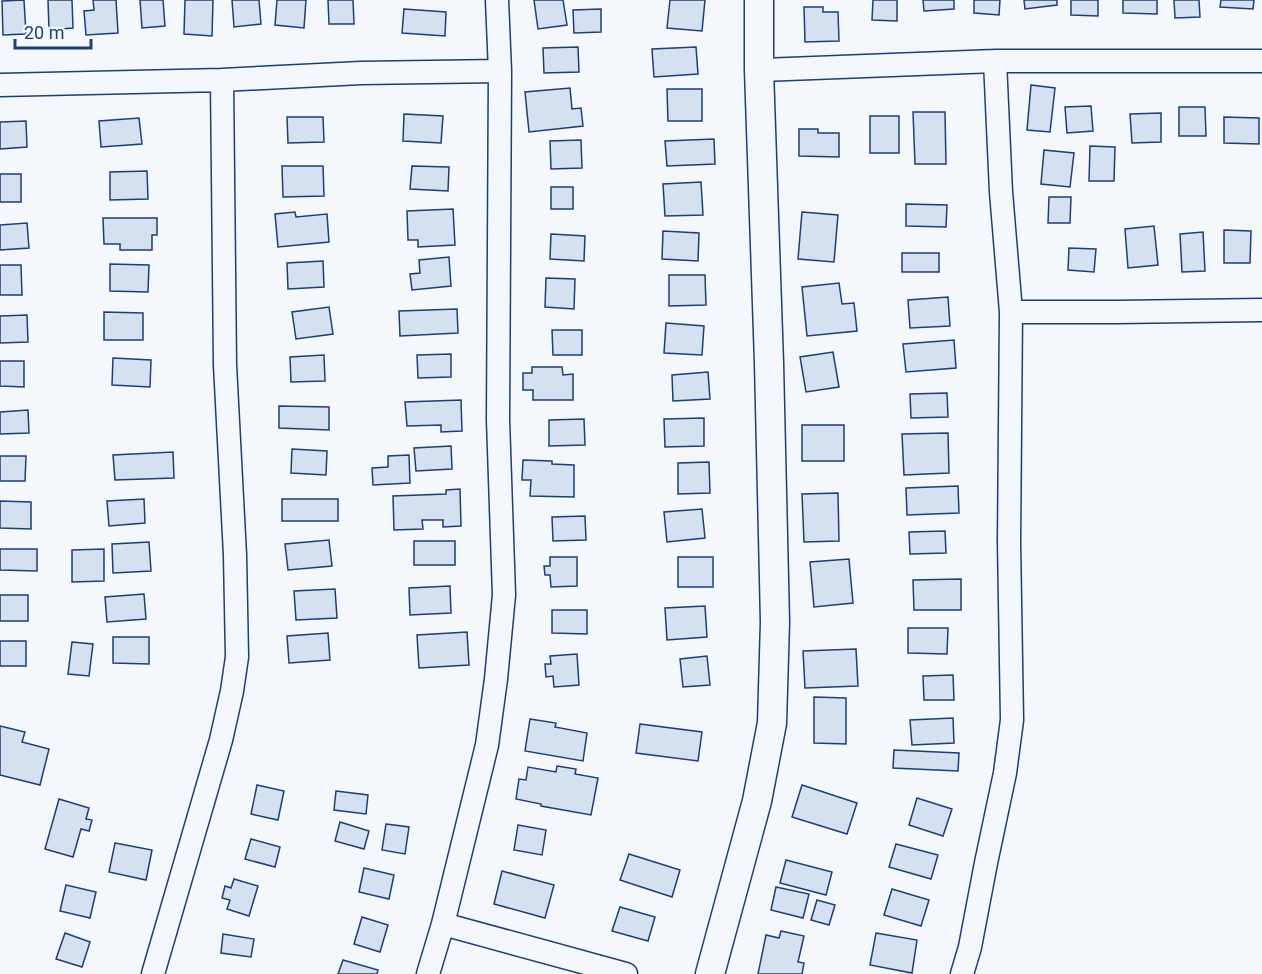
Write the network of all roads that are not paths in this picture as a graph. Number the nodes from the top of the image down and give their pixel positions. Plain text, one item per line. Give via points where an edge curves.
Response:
1 (496, 0) edge
2 (759, 0) edge
3 (995, 61) junction
4 (1262, 61) edge
5 (500, 70) junction
6 (759, 70) junction
7 (222, 80) junction
8 (0, 85) edge
9 (1262, 310) edge
10 (1011, 312) junction
11 (443, 924) junction
12 (153, 974) edge
13 (428, 974) edge
14 (626, 974) edge
15 (710, 974) edge
16 (962, 974) edge

1 - 5 street
2 - 6 street
3 - 4 street
3 - 6 street
3 - 10 street
5 - 7 street
5 - 11 street via 498,420 504,595 487,745
6 - 15 street via 775,610 772,723 757,801
7 - 8 street
7 - 12 street via 225,365 237,657 221,740
9 - 10 street
10 - 16 street via 1012,720 1005,774
11 - 13 street
11 - 14 street

